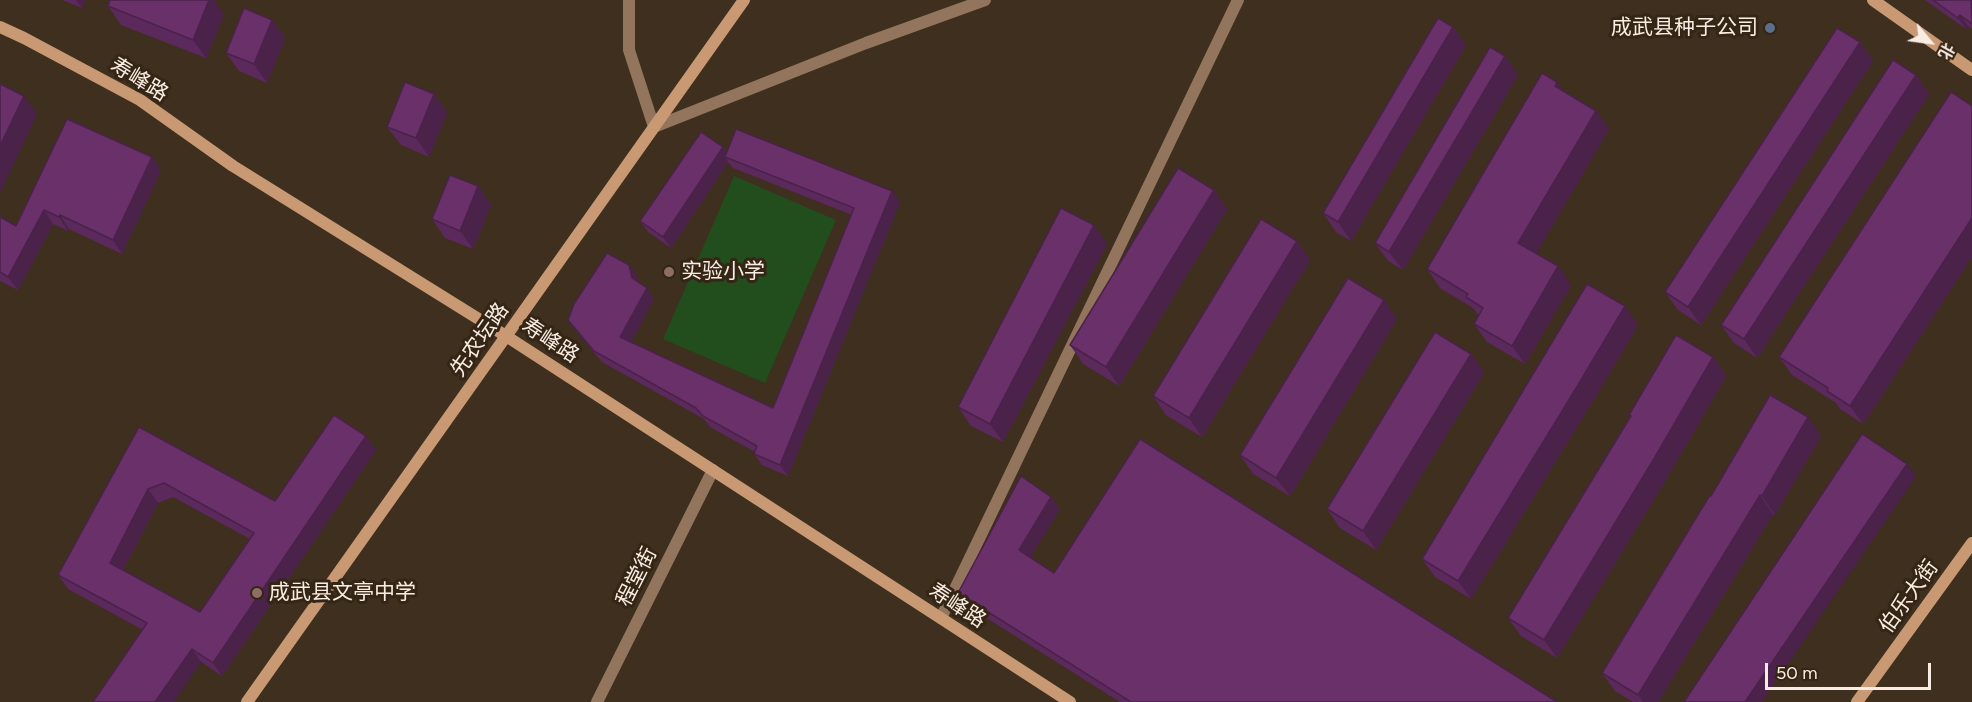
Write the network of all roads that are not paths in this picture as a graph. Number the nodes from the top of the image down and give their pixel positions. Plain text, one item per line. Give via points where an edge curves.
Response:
1 (630, 0) edge
2 (744, 0) edge
3 (985, 0) edge
4 (1238, 0) edge
5 (1873, 0) edge
6 (0, 27) edge
7 (1972, 70) edge
8 (654, 127) junction
9 (506, 336) junction
10 (713, 470) junction
11 (1972, 543) edge
12 (941, 618) junction
13 (247, 702) edge
14 (597, 702) edge
15 (1070, 702) edge
16 (1857, 702) edge

1 - 8 street via 629,50
2 - 8 street, 先农坛路
3 - 8 street
4 - 12 street
5 - 7 street
6 - 9 street, 寿峰路 via 140,100 233,166
8 - 9 street, 先农坛路
9 - 10 street, 寿峰路
9 - 13 street, 先农坛路
10 - 12 street, 寿峰路
10 - 14 street, 程堂街
11 - 16 street, 伯乐大街
12 - 15 street, 寿峰路

